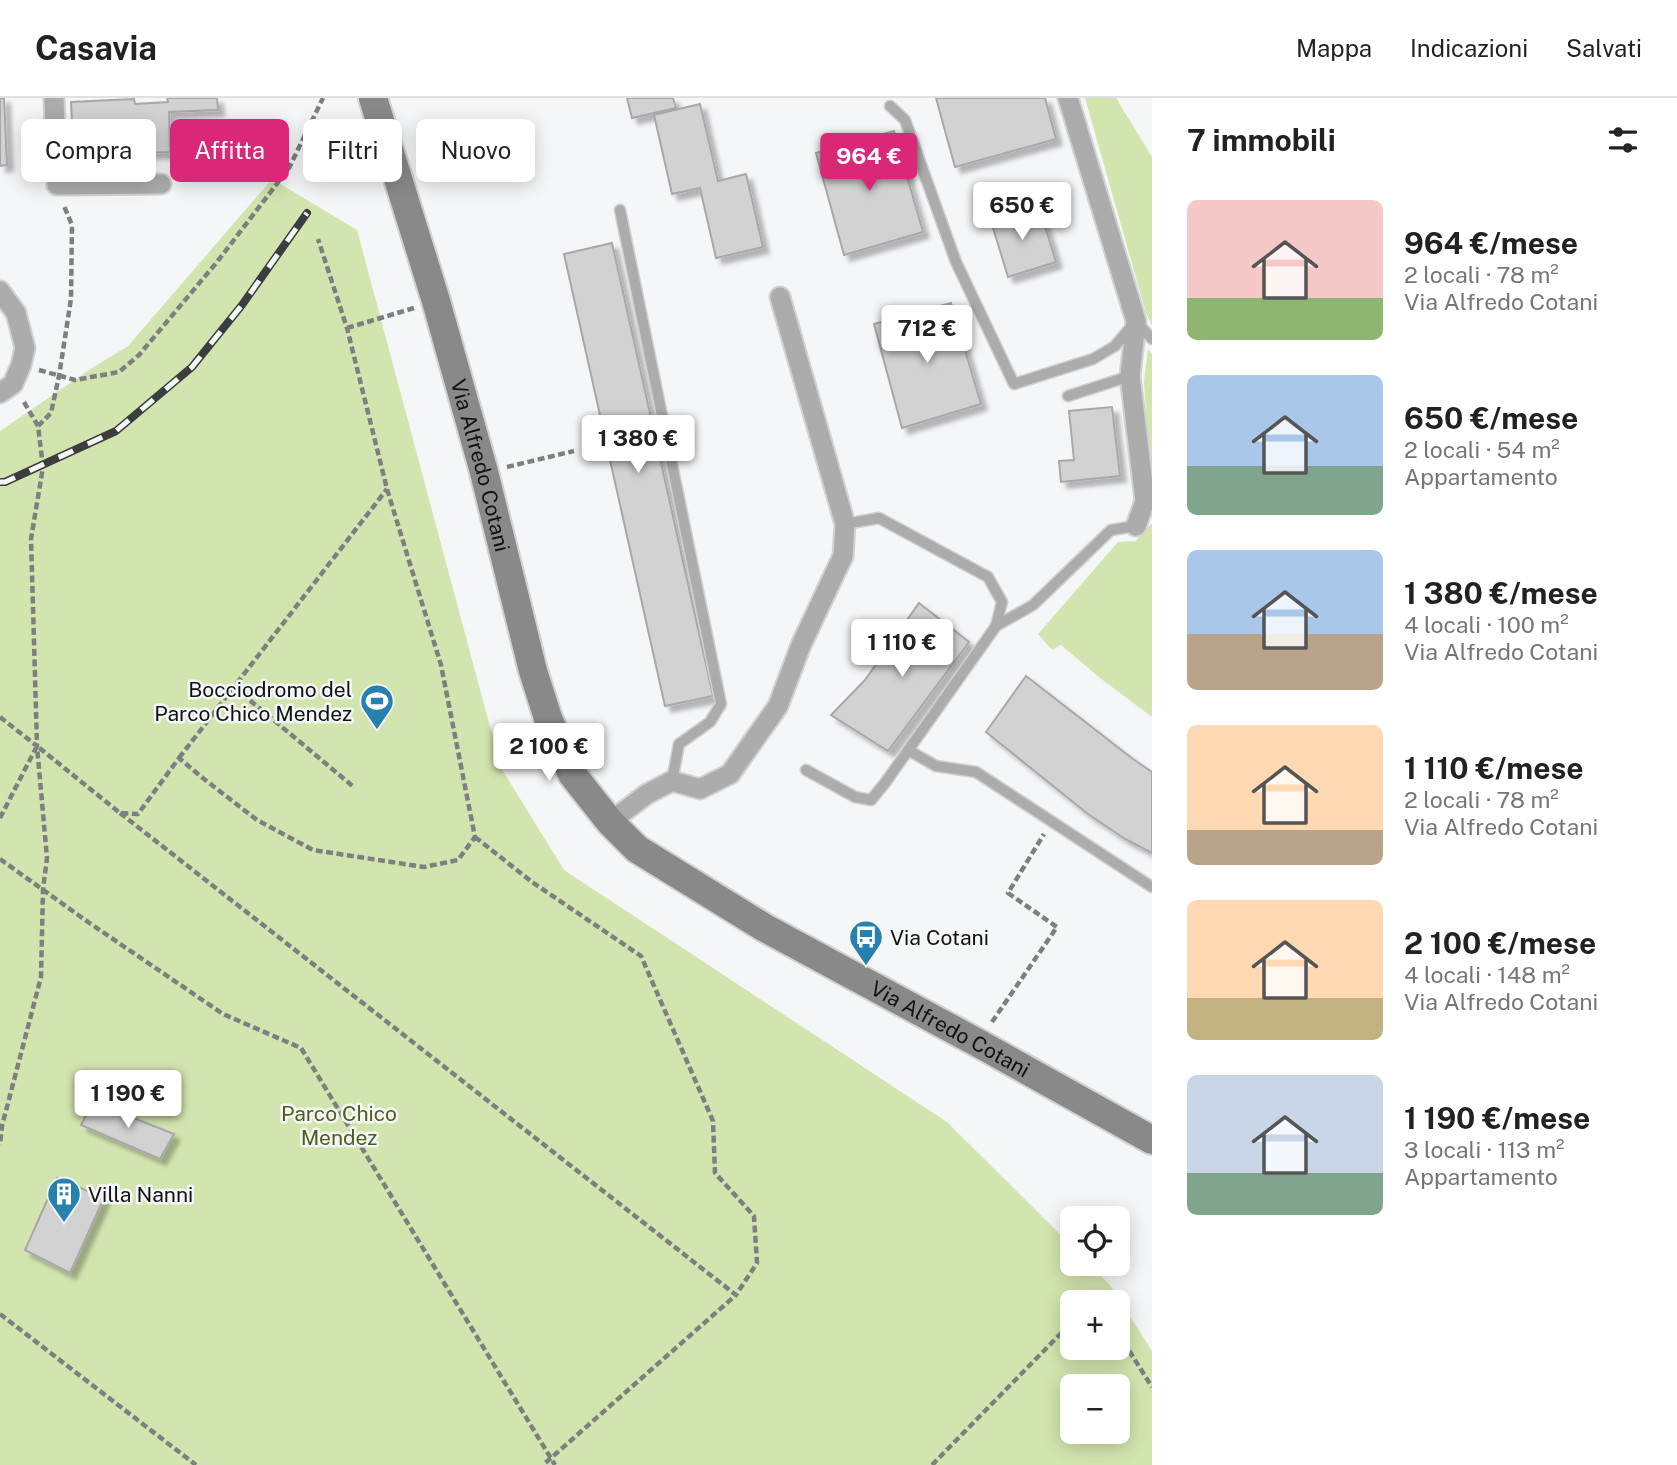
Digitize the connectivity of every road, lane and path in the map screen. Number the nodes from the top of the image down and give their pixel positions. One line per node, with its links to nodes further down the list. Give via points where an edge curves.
1 (54, 98): 7 (street)
2 (323, 98): 17 (path, via 289,168 139,355 119,372 75,380)
3 (373, 98): 12 (street, Via Alfredo Cotani)
4 (1068, 98): 13 (street)
5 (890, 106): 13 (lane, via 905,120 956,261 1014,384 1093,359 1115,346)
6 (161, 184): 7 (street)
7 (57, 185): 17 (path, via 72,225 71,299)
8 (620, 209): 34 (lane, via 721,704 710,723 680,744)
9 (318, 239): 14 (path)
10 (0, 291): 16 (street, via 16,313 25,348)
11 (780, 297): 25 (street)
12 (436, 301): 14 (path); 39 (street, Via Alfredo Cotani, via 548,718 572,774)
13 (1136, 321): 15 (lane); 18 (street)
14 (347, 328): 24 (path)
15 (1152, 339)
16 (21, 365): 17 (path); 19 (street)
17 (59, 376): 21 (path, via 51,413)
18 (1130, 376): 20 (lane); 26 (street, via 1145,501)
19 (6, 388): 21 (path)
20 (1068, 396)
21 (38, 426): 30 (path, via 43,467 31,539)
22 (574, 451): 23 (path)
23 (503, 468)
24 (387, 489): 28 (path); 40 (path, via 441,664)
25 (845, 524): 27 (lane, via 879,518 988,576 1002,602); 34 (street, via 843,556 778,706 730,774 700,789)
26 (1136, 526): 27 (lane, via 1111,530 1032,605)
27 (996, 626): 31 (lane)
28 (234, 687): 32 (path); 35 (path)
29 (0, 717): 30 (path)
30 (37, 746): 36 (path); 37 (path); 43 (path, via 47,858)
31 (908, 750): 33 (lane, via 871,800 855,797); 38 (lane, via 936,766 976,772)
32 (179, 758): 36 (path, via 138,814); 40 (path, via 257,820 313,850 424,867 458,860)
33 (806, 770)
34 (672, 781): 39 (street)
35 (355, 788)
36 (120, 813): 47 (path)
37 (0, 818)
38 (1052, 821): 42 (lane); 44 (path, via 1009,893 1057,928)
39 (610, 822): 45 (street, Via Alfredo Cotani, via 637,849 765,928)
40 (475, 837): 47 (path, via 641,956 713,1121 715,1173 754,1216 757,1264)
41 (0, 859): 43 (path)
42 (1152, 887)
43 (43, 890): 46 (path, via 41,977); 52 (path, via 223,1014 301,1048)
44 (991, 1023)
45 (1152, 1140)
46 (0, 1145)
47 (736, 1295): 52 (path)
48 (0, 1314): 53 (path)
49 (1060, 1334): 56 (path)
50 (1130, 1352): 51 (path)
51 (1152, 1387)
52 (551, 1458): 54 (path); 55 (path)
53 (197, 1465)
54 (543, 1465)
55 (555, 1465)
56 (932, 1465)

